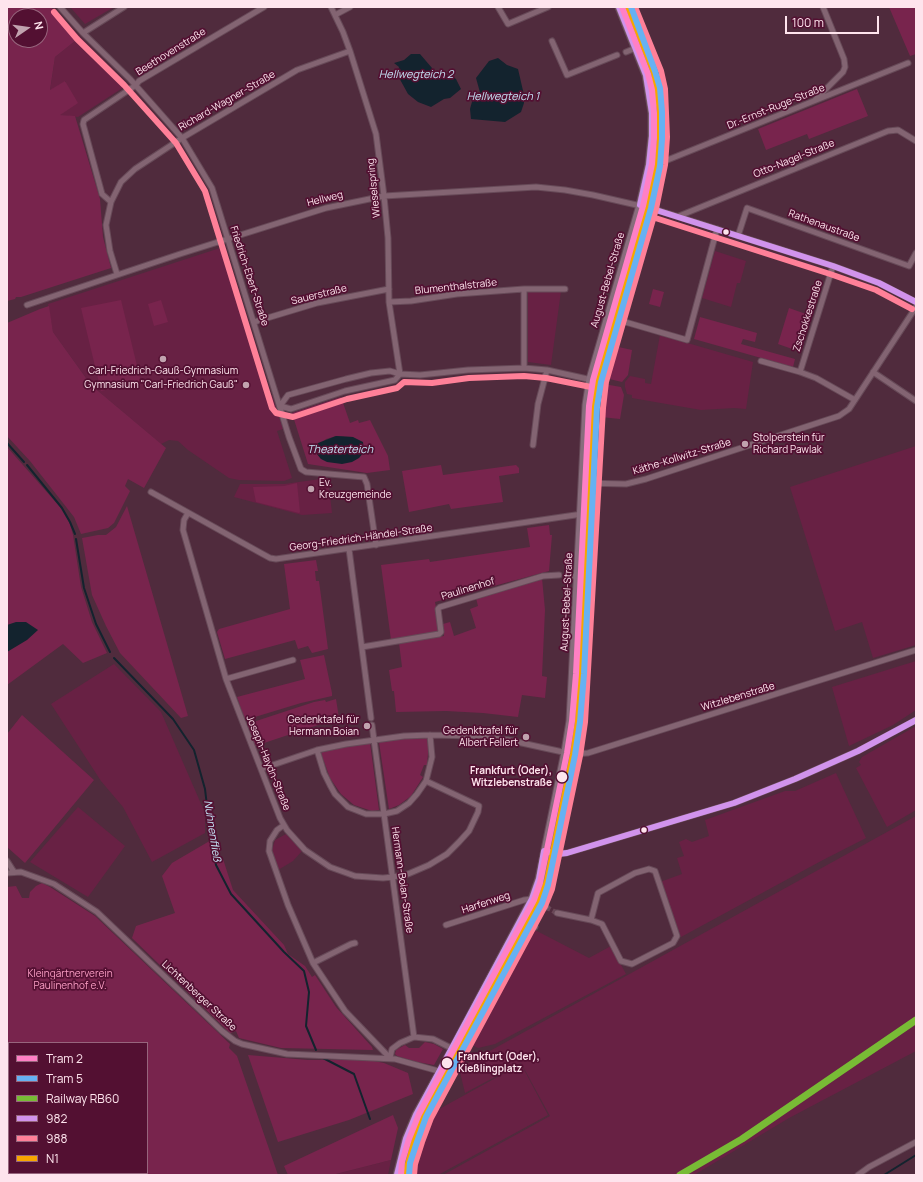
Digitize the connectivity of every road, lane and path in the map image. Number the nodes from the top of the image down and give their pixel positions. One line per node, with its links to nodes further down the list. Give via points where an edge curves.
1 (60, 7): 12 (street, Friedrich-Ebert-Straße)
2 (124, 7): 12 (street)
3 (264, 7): 19 (street, Beethovenstraße)
4 (331, 7): 11 (street, Wieselspring)
5 (350, 7): 11 (street)
6 (498, 7): 7 (street, via 508,24)
7 (548, 7)
8 (619, 7): 14 (street, August-Bebel-Straße)
9 (626, 7): 14 (street, August-Bebel-Straße)
10 (823, 7): 20 (street, via 845,66 843,72)
11 (335, 15): 15 (street, Wieselspring)
12 (83, 33): 19 (street, Friedrich-Ebert-Straße)
13 (552, 41): 17 (street, via 567,75)
14 (639, 46): 16 (street); 23 (street, August-Bebel-Straße, via 653,73 657,90); 24 (street, August-Bebel-Straße, via 652,113)
15 (350, 51): 21 (street, Richard-Wagner-Straße, via 297,70); 25 (street, Wieselspring, via 376,134)
16 (626, 52)
17 (617, 55)
18 (908, 63): 20 (street, Dr.-Ernst-Ruge-Straße)
19 (136, 85): 21 (street, Friedrich-Ebert-Straße); 26 (street, Beethovenstraße, via 84,120 83,124 102,194)
20 (815, 101): 23 (street, Dr.-Ernst-Ruge-Straße)
21 (182, 138): 26 (street, Richard-Wagner-Straße, via 135,168 121,182); 32 (street, Friedrich-Ebert-Straße, via 212,188)
22 (916, 141): 29 (street, Otto-Nagel-Straße, via 898,130 888,131)
23 (657, 163): 24 (street, Dr.-Ernst-Ruge-Straße); 28 (street, August-Bebel-Straße)
24 (649, 165): 27 (street, August-Bebel-Straße)
25 (384, 196): 27 (street, Hellweg, via 536,187 575,191); 32 (street, Hellweg, via 321,209); 36 (street, Wieselspring)
26 (111, 202): 35 (street, Richard-Wagner-Straße, via 106,225)
27 (640, 205): 28 (street); 43 (street, August-Bebel-Straße)
28 (648, 207): 29 (street); 44 (street, August-Bebel-Straße)
29 (679, 216): 30 (street)
30 (717, 229): 31 (street); 44 (street, via 687,340)
31 (738, 236): 33 (street, Rathenaustraße, via 747,208 908,266); 34 (street)
32 (227, 239): 35 (street, Hellweg); 45 (street, Friedrich-Ebert-Straße)
33 (916, 253)
34 (833, 266): 40 (street, via 879,283); 49 (street, Zschokkestraße)
35 (117, 274): 41 (street, Hellweg)
36 (389, 289): 39 (street, Wieselspring); 45 (street, Sauerstraße, via 317,303)
37 (524, 289): 38 (street, Blumenthalstraße); 39 (street, Blumenthalstraße); 47 (street)
38 (565, 289)
39 (389, 302): 51 (street, Wieselspring)
40 (916, 302)
41 (27, 305)
42 (916, 308): 50 (street, Käthe-Kollwitz-Straße)
43 (608, 317): 44 (street); 52 (street, August-Bebel-Straße)
44 (616, 320): 53 (street, August-Bebel-Straße)
45 (254, 322): 56 (street, Friedrich-Ebert-Straße)
46 (761, 361): 49 (street)
47 (524, 368): 48 (street); 51 (street, via 426,375)
48 (547, 370): 52 (street); 57 (street, via 538,404)
49 (800, 372): 54 (street)
50 (873, 372): 54 (street, Käthe-Kollwitz-Straße); 55 (street)
51 (400, 374): 56 (street, via 395,380 291,409); 56 (street, via 390,371 346,379 288,395)
52 (590, 379): 53 (street); 58 (street, August-Bebel-Straße, via 586,405)
53 (598, 380): 59 (street, August-Bebel-Straße)
54 (855, 400): 59 (street, Käthe-Kollwitz-Straße, via 849,409 839,416 646,479 626,484)
55 (916, 401)
56 (280, 406): 63 (street, Friedrich-Ebert-Straße, via 301,469 306,472 364,477)
57 (533, 445)
58 (583, 483): 59 (street, Käthe-Kollwitz-Straße); 62 (street, August-Bebel-Straße)
59 (591, 483): 62 (street, August-Bebel-Straße)
60 (151, 492): 61 (street, Georg-Friedrich-Händel-Straße)
61 (188, 513): 64 (street, Georg-Friedrich-Händel-Straße, via 270,558 282,559); 72 (street, Joseph-Haydn-Straße, via 184,520 184,530)
62 (586, 514): 63 (street, Georg-Friedrich-Händel-Straße); 67 (street, August-Bebel-Straße); 68 (street, August-Bebel-Straße)
63 (376, 545): 64 (street, Georg-Friedrich-Händel-Straße)
64 (349, 549): 69 (street)
65 (559, 575): 69 (street, Paulinenhof, via 543,576 440,606 439,634)
66 (569, 576): 67 (street)
67 (578, 576): 68 (street); 79 (street, August-Bebel-Straße, via 570,721)
68 (586, 577): 80 (street, August-Bebel-Straße, via 578,722)
69 (362, 647): 73 (street)
70 (916, 650): 80 (street, Witzlebenstraße, via 588,753)
71 (293, 660): 72 (street)
72 (226, 679): 81 (street, Joseph-Haydn-Straße)
73 (371, 718)
74 (916, 720): 85 (street, via 858,752 734,802 567,853)
75 (372, 725): 77 (street, Hermann-Boian-Straße)
76 (430, 735): 77 (street, Witzlebenstraße); 79 (street, Witzlebenstraße, via 508,740); 82 (street, via 432,757)
77 (374, 739): 78 (street, Witzlebenstraße); 83 (street, Hermann-Boian-Straße)
78 (316, 750): 81 (street, Witzlebenstraße); 83 (street, via 335,794 348,807 366,814)
79 (565, 752): 80 (street, Witzlebenstraße); 85 (street, August-Bebel-Straße)
80 (572, 754): 85 (street, August-Bebel-Straße)
81 (260, 769): 84 (street, Joseph-Haydn-Straße)
82 (426, 781): 83 (street, via 409,803 397,811); 89 (street, via 479,806 478,812 469,831 447,854 408,874)
83 (384, 814): 89 (street, Hermann-Boian-Straße)
84 (284, 825): 89 (street, via 305,850 330,867 355,876); 96 (street, Joseph-Haydn-Straße, via 270,841 269,850 288,905)
85 (547, 852): 90 (street, August-Bebel-Straße, via 545,886)
86 (7, 861): 87 (street)
87 (14, 872): 88 (street, Lichtenberger Straße); 99 (street, Lichtenberger Straße, via 54,884 97,912 235,1041 287,1054)
88 (7, 873)
89 (393, 877): 97 (street, Hermann-Boian-Straße)
90 (535, 901): 91 (street); 94 (street, Harfenweg, via 519,902); 98 (street, August-Bebel-Straße); 98 (street, August-Bebel-Straße, via 531,925)
91 (546, 907)
92 (557, 912): 93 (street)
93 (590, 920): 93 (street, via 602,924 621,961 632,964 673,943 677,936 654,871 649,869 635,873 598,893)
94 (446, 925)
95 (355, 943): 96 (street)
96 (313, 963): 99 (street, Joseph-Haydn-Straße, via 344,1011)
97 (414, 1037): 98 (street, via 433,1039); 99 (street, via 392,1049)
98 (456, 1050): 100 (street, August-Bebel-Straße)
99 (390, 1058): 100 (street, Lichtenberger Straße)
100 (443, 1073): 102 (street, August-Bebel-Straße, via 416,1115 406,1139); 103 (street, August-Bebel-Straße, via 414,1139)
101 (916, 1142): 104 (street)
102 (397, 1175)
103 (406, 1175)
104 (858, 1175)

